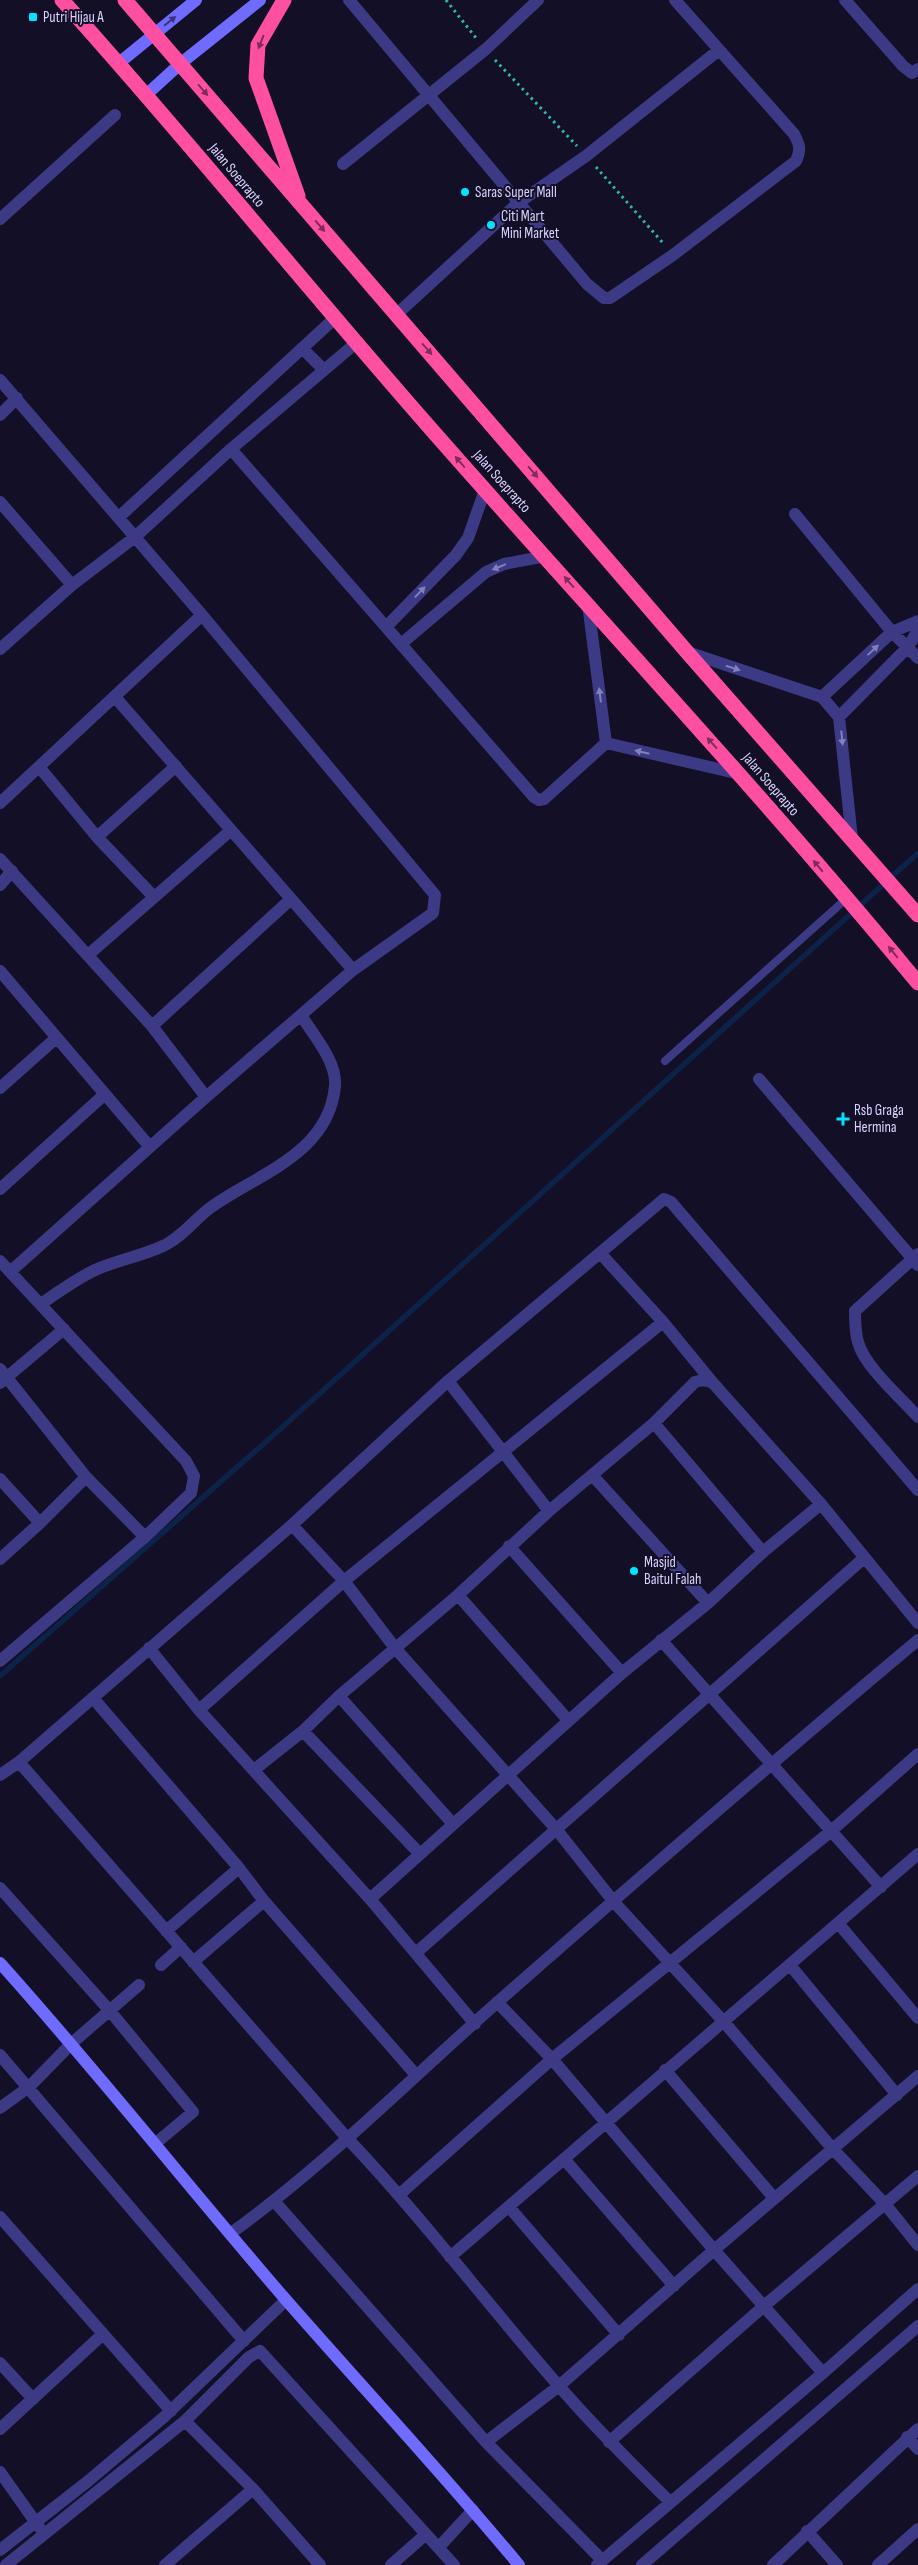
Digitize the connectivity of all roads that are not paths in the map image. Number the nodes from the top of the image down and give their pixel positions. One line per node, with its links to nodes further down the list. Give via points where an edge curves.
1 (62, 0): 12 (highway, Jalan Soeprapto)
2 (125, 0): 10 (highway, Jalan Soeprapto)
3 (196, 0): 10 (street, one-way to 3)
4 (260, 0): 13 (street)
5 (284, 0): 19 (highway, one-way to 19, via 258,45 256,78)
6 (349, 0): 16 (street)
7 (538, 0): 16 (street, via 486,49)
8 (675, 0): 11 (street)
9 (845, 0): 14 (street, via 903,66 912,73)
10 (155, 32): 12 (street); 13 (highway, Jalan Soeprapto)
11 (719, 50): 20 (street, via 586,156); 20 (street, via 794,134 800,153 796,161 673,255 610,298 604,298 587,284)
12 (119, 64): 15 (highway, Jalan Soeprapto)
13 (180, 64): 15 (street); 19 (highway, Jalan Soeprapto, one-way to 19)
14 (918, 68)
15 (146, 95): 23 (highway, Jalan Soeprapto)
16 (428, 96): 18 (street); 20 (street)
17 (115, 115): 21 (street)
18 (343, 164)
19 (300, 203): 22 (highway, Jalan Soeprapto, one-way to 22)
20 (518, 203): 22 (street)
21 (0, 220)
22 (397, 314): 47 (highway, Jalan Soeprapto, one-way to 47)
23 (335, 318): 24 (highway, Jalan Soeprapto); 25 (street)
24 (356, 344): 26 (street); 31 (highway, Jalan Soeprapto, one-way to 24)
25 (302, 348): 26 (street); 34 (street)
26 (324, 370): 30 (street)
27 (0, 380): 28 (street)
28 (17, 398): 29 (street); 34 (street)
29 (0, 415)
30 (231, 449): 35 (street); 41 (street)
31 (485, 490): 36 (highway, Jalan Soeprapto); 41 (street, one-way to 31, via 456,555 468,538)
32 (0, 502): 37 (street)
33 (795, 514): 43 (street)
34 (119, 517): 35 (street)
35 (136, 537): 37 (street); 39 (street)
36 (546, 556): 38 (highway, Jalan Soeprapto, one-way to 36); 44 (street, one-way to 44, via 504,564 486,572)
37 (72, 585): 46 (street)
38 (588, 604): 52 (street, one-way to 38); 55 (highway, Jalan Soeprapto, one-way to 38)
39 (202, 615): 49 (street); 68 (street, via 435,894 433,913)
40 (918, 621): 43 (street)
41 (386, 627): 44 (street)
42 (918, 630): 45 (street)
43 (892, 632): 45 (street); 50 (street, one-way to 43)
44 (401, 644): 52 (street, via 539,800)
45 (908, 647): 48 (street); 51 (street)
46 (0, 649)
47 (687, 652): 50 (street, one-way to 50); 59 (highway, Jalan Soeprapto)
48 (918, 658)
49 (115, 697): 53 (street); 54 (street)
50 (822, 697): 51 (street)
51 (840, 717): 59 (street, one-way to 59)
52 (606, 744): 55 (street, one-way to 52)
53 (176, 766): 57 (street); 58 (street)
54 (40, 768): 56 (street); 58 (street)
55 (740, 774): 65 (highway, Jalan Soeprapto, one-way to 55)
56 (0, 803)
57 (230, 831): 63 (street); 64 (street)
58 (97, 837): 63 (street)
59 (852, 839): 66 (highway, Jalan Soeprapto)
60 (0, 859): 61 (street)
61 (12, 871): 62 (street); 67 (street)
62 (0, 885)
63 (153, 896): 67 (street)
64 (290, 900): 68 (street); 72 (street)
65 (848, 901): 70 (highway, Jalan Soeprapto, one-way to 65); 74 (lane)
66 (918, 915)
67 (88, 955): 72 (street)
68 (353, 970): 71 (street)
69 (1, 975): 73 (street)
70 (918, 983)
71 (301, 1015): 78 (street); 85 (street, via 329,1061 335,1084 330,1109 309,1144 285,1163 210,1208 165,1246 95,1270)
72 (152, 1026): 78 (street)
73 (55, 1038): 76 (street); 77 (street)
74 (665, 1061)
75 (759, 1079): 82 (street)
76 (0, 1088)
77 (104, 1094): 79 (street); 80 (street)
78 (206, 1096): 79 (street)
79 (150, 1147): 84 (street)
80 (0, 1189)
81 (601, 1254): 86 (street); 89 (street); 97 (street, via 660,1201 671,1202)
82 (916, 1259): 91 (street, via 855,1311 855,1324 858,1344 872,1366)
83 (0, 1261): 84 (street)
84 (11, 1272): 85 (street)
85 (41, 1304): 87 (street)
86 (663, 1322): 90 (street); 93 (street)
87 (64, 1329): 88 (street); 102 (street, via 186,1461 194,1476 191,1493)
88 (3, 1376): 95 (street)
89 (448, 1381): 93 (street); 101 (street)
90 (713, 1384): 92 (street, via 707,1380 695,1382); 98 (street)
91 (918, 1417)
92 (654, 1423): 94 (street); 104 (street)
93 (505, 1452): 99 (street); 107 (street)
94 (593, 1476): 99 (street); 109 (street)
95 (86, 1477): 100 (street); 102 (street)
96 (0, 1479): 100 (street)
97 (918, 1490)
98 (821, 1504): 104 (street); 105 (street)
99 (549, 1511): 103 (street)
100 (40, 1523): 106 (street)
101 (292, 1525): 107 (street); 113 (street)
102 (145, 1536): 115 (street)
103 (509, 1546): 108 (street); 116 (street)
104 (763, 1552): 109 (street)
105 (864, 1558): 110 (street); 117 (street)
106 (0, 1559)
107 (344, 1581): 114 (street); 120 (street)
108 (458, 1595): 114 (street); 121 (street)
109 (708, 1603): 111 (street)
110 (918, 1623)
111 (661, 1640): 116 (street); 117 (street)
112 (918, 1640): 125 (street)
113 (149, 1648): 119 (street); 120 (street)
114 (395, 1648): 118 (street); 128 (street)
115 (2, 1657)
116 (622, 1673): 121 (street)
117 (709, 1694): 125 (street); 130 (street)
118 (339, 1696): 122 (street); 129 (street)
119 (93, 1698): 124 (street); 134 (street)
120 (199, 1710): 126 (street)
121 (568, 1720): 128 (street)
122 (303, 1731): 126 (street); 132 (street)
123 (918, 1754): 131 (street)
124 (19, 1762): 127 (street); 141 (street)
125 (772, 1762): 131 (street); 139 (street)
126 (255, 1770): 137 (street)
127 (0, 1775)
128 (507, 1776): 129 (street); 130 (street)
129 (453, 1824): 132 (street)
130 (556, 1829): 139 (street); 143 (street)
131 (830, 1832): 135 (street); 145 (street)
132 (420, 1854): 137 (street)
133 (918, 1854): 135 (street)
134 (239, 1868): 138 (street); 141 (street)
135 (881, 1887): 140 (street)
136 (0, 1888): 151 (street)
137 (370, 1899): 143 (street)
138 (264, 1902): 144 (street); 159 (street)
139 (614, 1902): 145 (street); 150 (street)
140 (838, 1923): 148 (street); 152 (street)
141 (166, 1930): 142 (street)
142 (181, 1947): 144 (street); 147 (street)
143 (417, 1952): 154 (street)
144 (193, 1962): 165 (street)
145 (670, 1962): 153 (street); 157 (street)
146 (0, 1963): 155 (street)
147 (161, 1965)
148 (790, 1965): 153 (street); 162 (street)
149 (140, 1985): 151 (street)
150 (497, 2002): 154 (street); 157 (street)
151 (110, 2011): 155 (street); 166 (street, via 193,2112)
152 (918, 2018)
153 (724, 2022): 158 (street); 167 (street)
154 (475, 2024): 159 (street)
155 (72, 2043): 161 (street); 166 (street)
156 (0, 2055): 161 (street)
157 (552, 2059): 164 (street); 170 (street)
158 (665, 2070): 164 (street); 171 (street)
159 (416, 2075): 165 (street)
160 (918, 2076): 162 (street)
161 (29, 2088): 163 (street); 187 (street)
162 (897, 2094): 167 (street)
163 (0, 2108)
164 (606, 2124): 168 (street); 178 (street)
165 (347, 2138): 170 (street); 172 (street)
166 (156, 2143): 176 (street)
167 (832, 2148): 171 (street); 173 (street)
168 (565, 2160): 174 (street); 180 (street)
169 (918, 2176): 173 (street)
170 (400, 2194): 179 (street)
171 (774, 2198): 178 (street)
172 (275, 2202): 176 (street); 197 (street)
173 (886, 2204): 177 (street); 183 (street)
174 (509, 2207): 179 (street); 186 (street)
175 (0, 2217): 185 (street)
176 (231, 2234): 182 (street)
177 (918, 2245)
178 (714, 2250): 180 (street); 183 (street)
179 (450, 2258): 190 (street)
180 (674, 2286): 186 (street)
181 (918, 2289): 189 (street)
182 (286, 2300): 187 (street); 203 (street)
183 (764, 2306): 189 (street); 198 (street)
184 (918, 2326): 218 (street)
185 (103, 2334): 191 (street); 192 (street)
186 (619, 2335): 190 (street)
187 (244, 2341): 192 (street)
188 (0, 2363): 191 (street)
189 (823, 2373): 202 (street)
190 (559, 2386): 197 (street); 198 (street)
191 (33, 2399): 194 (street)
192 (170, 2411): 204 (street, via 87,2482)
193 (185, 2421): 201 (street); 207 (street); 208 (street, via 249,2357 260,2351)
194 (0, 2429)
195 (918, 2429): 196 (street)
196 (907, 2437): 199 (street); 206 (street)
197 (486, 2442): 211 (street)
198 (610, 2442): 202 (street)
199 (918, 2449)
200 (0, 2472): 204 (street)
201 (253, 2489): 213 (street); 214 (street)
202 (670, 2502): 211 (street)
203 (473, 2510): 209 (street); 217 (street)
204 (35, 2521): 207 (street); 210 (street)
205 (918, 2529): 221 (street)
206 (807, 2531): 219 (street); 220 (street)
207 (45, 2535): 212 (street)
208 (425, 2535): 209 (street); 215 (street)
209 (439, 2547): 216 (street)
210 (0, 2550)
211 (599, 2563)
212 (6, 2565)
213 (165, 2565)
214 (320, 2565)
215 (391, 2565)
216 (454, 2565)
217 (519, 2565)
218 (642, 2565)
219 (773, 2565)
220 (837, 2565)
221 (878, 2565)

